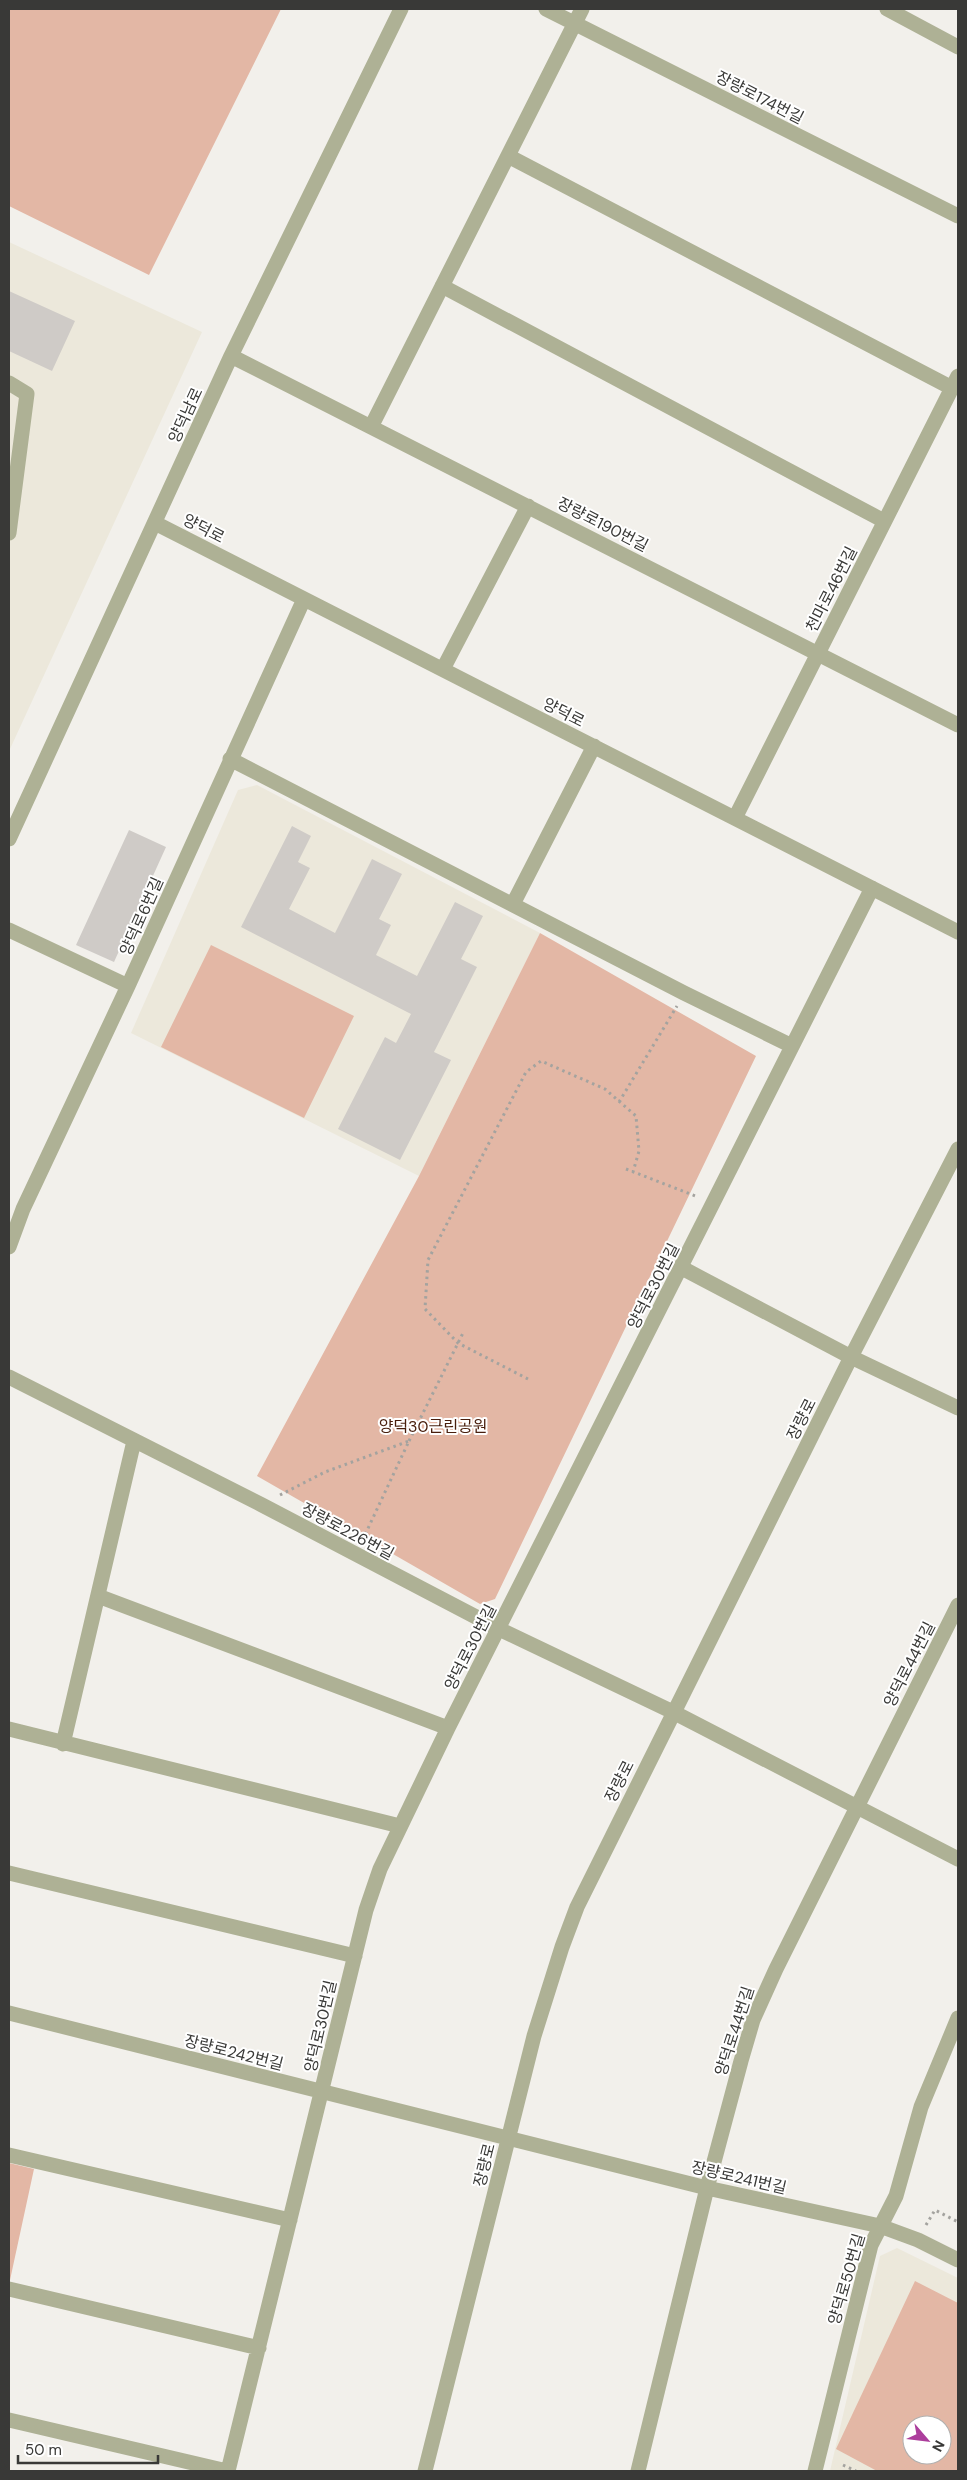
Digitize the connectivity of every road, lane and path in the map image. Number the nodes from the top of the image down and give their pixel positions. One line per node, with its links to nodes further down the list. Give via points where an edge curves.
1 (401, 9): 10 (street, 양덕남로)
2 (546, 9): 5 (street, 장량로174번길)
3 (582, 9): 5 (street)
4 (887, 9): 6 (street)
5 (575, 23): 7 (street); 8 (street, 장량로174번길)
6 (958, 48)
7 (508, 156): 9 (street); 11 (street)
8 (958, 216)
9 (442, 286): 13 (street); 16 (street)
10 (231, 356): 13 (street, 장량로190번길); 17 (street, 양덕남로)
11 (955, 382): 16 (street, 천마로46번길)
12 (9, 383): 14 (street, via 27,394)
13 (372, 427): 15 (street, 장량로190번길)
14 (14, 462): 18 (street)
15 (528, 506): 20 (street, 장량로190번길); 21 (street)
16 (884, 522): 20 (street, 천마로46번길)
17 (155, 523): 19 (street, 양덕로); 26 (street, 양덕남로)
18 (9, 533)
19 (304, 599): 21 (street, 양덕로); 24 (street, 양덕로6번길)
20 (818, 653): 22 (street, 장량로190번길); 25 (street, 천마로46번길)
21 (443, 669): 23 (street, 양덕로)
22 (958, 724)
23 (594, 746): 25 (street, 양덕로); 28 (street)
24 (230, 759): 28 (street); 31 (street, 양덕로6번길)
25 (734, 818): 27 (street, 양덕로)
26 (9, 839)
27 (872, 888): 30 (street, 양덕로); 33 (street, 양덕로30번길)
28 (513, 904): 32 (street)
29 (9, 930): 31 (street)
30 (958, 932)
31 (128, 986): 39 (street, 양덕로6번길, via 23,1210)
32 (684, 993): 33 (street); 34 (path)
33 (792, 1046): 38 (street, 양덕로30번길)
34 (620, 1102): 37 (path, via 636,1116 639,1151); 42 (path, via 605,1089 541,1061 526,1072 428,1260 425,1309)
35 (958, 1149): 43 (street, 장량로)
36 (626, 1169): 37 (path)
37 (633, 1172): 38 (path)
38 (714, 1202): 40 (street, 양덕로30번길)
39 (9, 1247)
40 (682, 1268): 43 (street); 53 (street, 양덕로30번길)
41 (464, 1330): 42 (path)
42 (458, 1343): 45 (path); 48 (path)
43 (851, 1357): 46 (street); 54 (street, 장량로)
44 (9, 1377): 47 (street, 장량로226번길)
45 (528, 1379)
46 (958, 1408)
47 (134, 1441): 49 (street, 장량로226번길); 51 (street)
48 (409, 1441): 49 (path, via 325,1472); 50 (path)
49 (262, 1505): 50 (street, 장량로226번길)
50 (356, 1555): 53 (street, 장량로226번길)
51 (98, 1596): 55 (street); 57 (street)
52 (958, 1605): 58 (street, 양덕로44번길)
53 (499, 1629): 54 (street, 장량로226번길); 55 (street, 양덕로30번길)
54 (673, 1712): 58 (street, 장량로226번길); 66 (street, 장량로, via 596,1864 571,1923 534,2036)
55 (448, 1728): 59 (street, 양덕로30번길)
56 (9, 1729): 57 (street)
57 (63, 1744): 59 (street)
58 (858, 1806): 60 (street, 장량로226번길); 68 (street, 양덕로44번길, via 756,2012)
59 (400, 1826): 62 (street, 양덕로30번길, via 380,1869)
60 (958, 1859)
61 (9, 1873): 62 (street)
62 (355, 1956): 65 (street, 양덕로30번길)
63 (9, 2013): 65 (street, 장량로242번길)
64 (958, 2018): 71 (street, 양덕로50번길, via 921,2108 896,2196)
65 (323, 2093): 66 (street, 장량로242번길); 69 (street, 양덕로30번길)
66 (508, 2139): 68 (street, 장량로241번길); 79 (street, 장량로)
67 (9, 2155): 69 (street)
68 (707, 2188): 71 (street, 장량로241번길); 80 (street, 양덕로44번길)
69 (290, 2220): 75 (street, 양덕로30번길)
70 (958, 2222): 72 (path, via 935,2210)
71 (880, 2226): 72 (street, 장량로241번길); 81 (street, 양덕로50번길, via 871,2245)
72 (918, 2240): 73 (street, 장량로241번길)
73 (958, 2260)
74 (9, 2289): 75 (street)
75 (259, 2348): 78 (street, 양덕로30번길)
76 (9, 2420): 78 (street)
77 (843, 2465): 82 (path)
78 (227, 2471)
79 (425, 2471)
80 (638, 2471)
81 (815, 2471)
82 (856, 2471)

